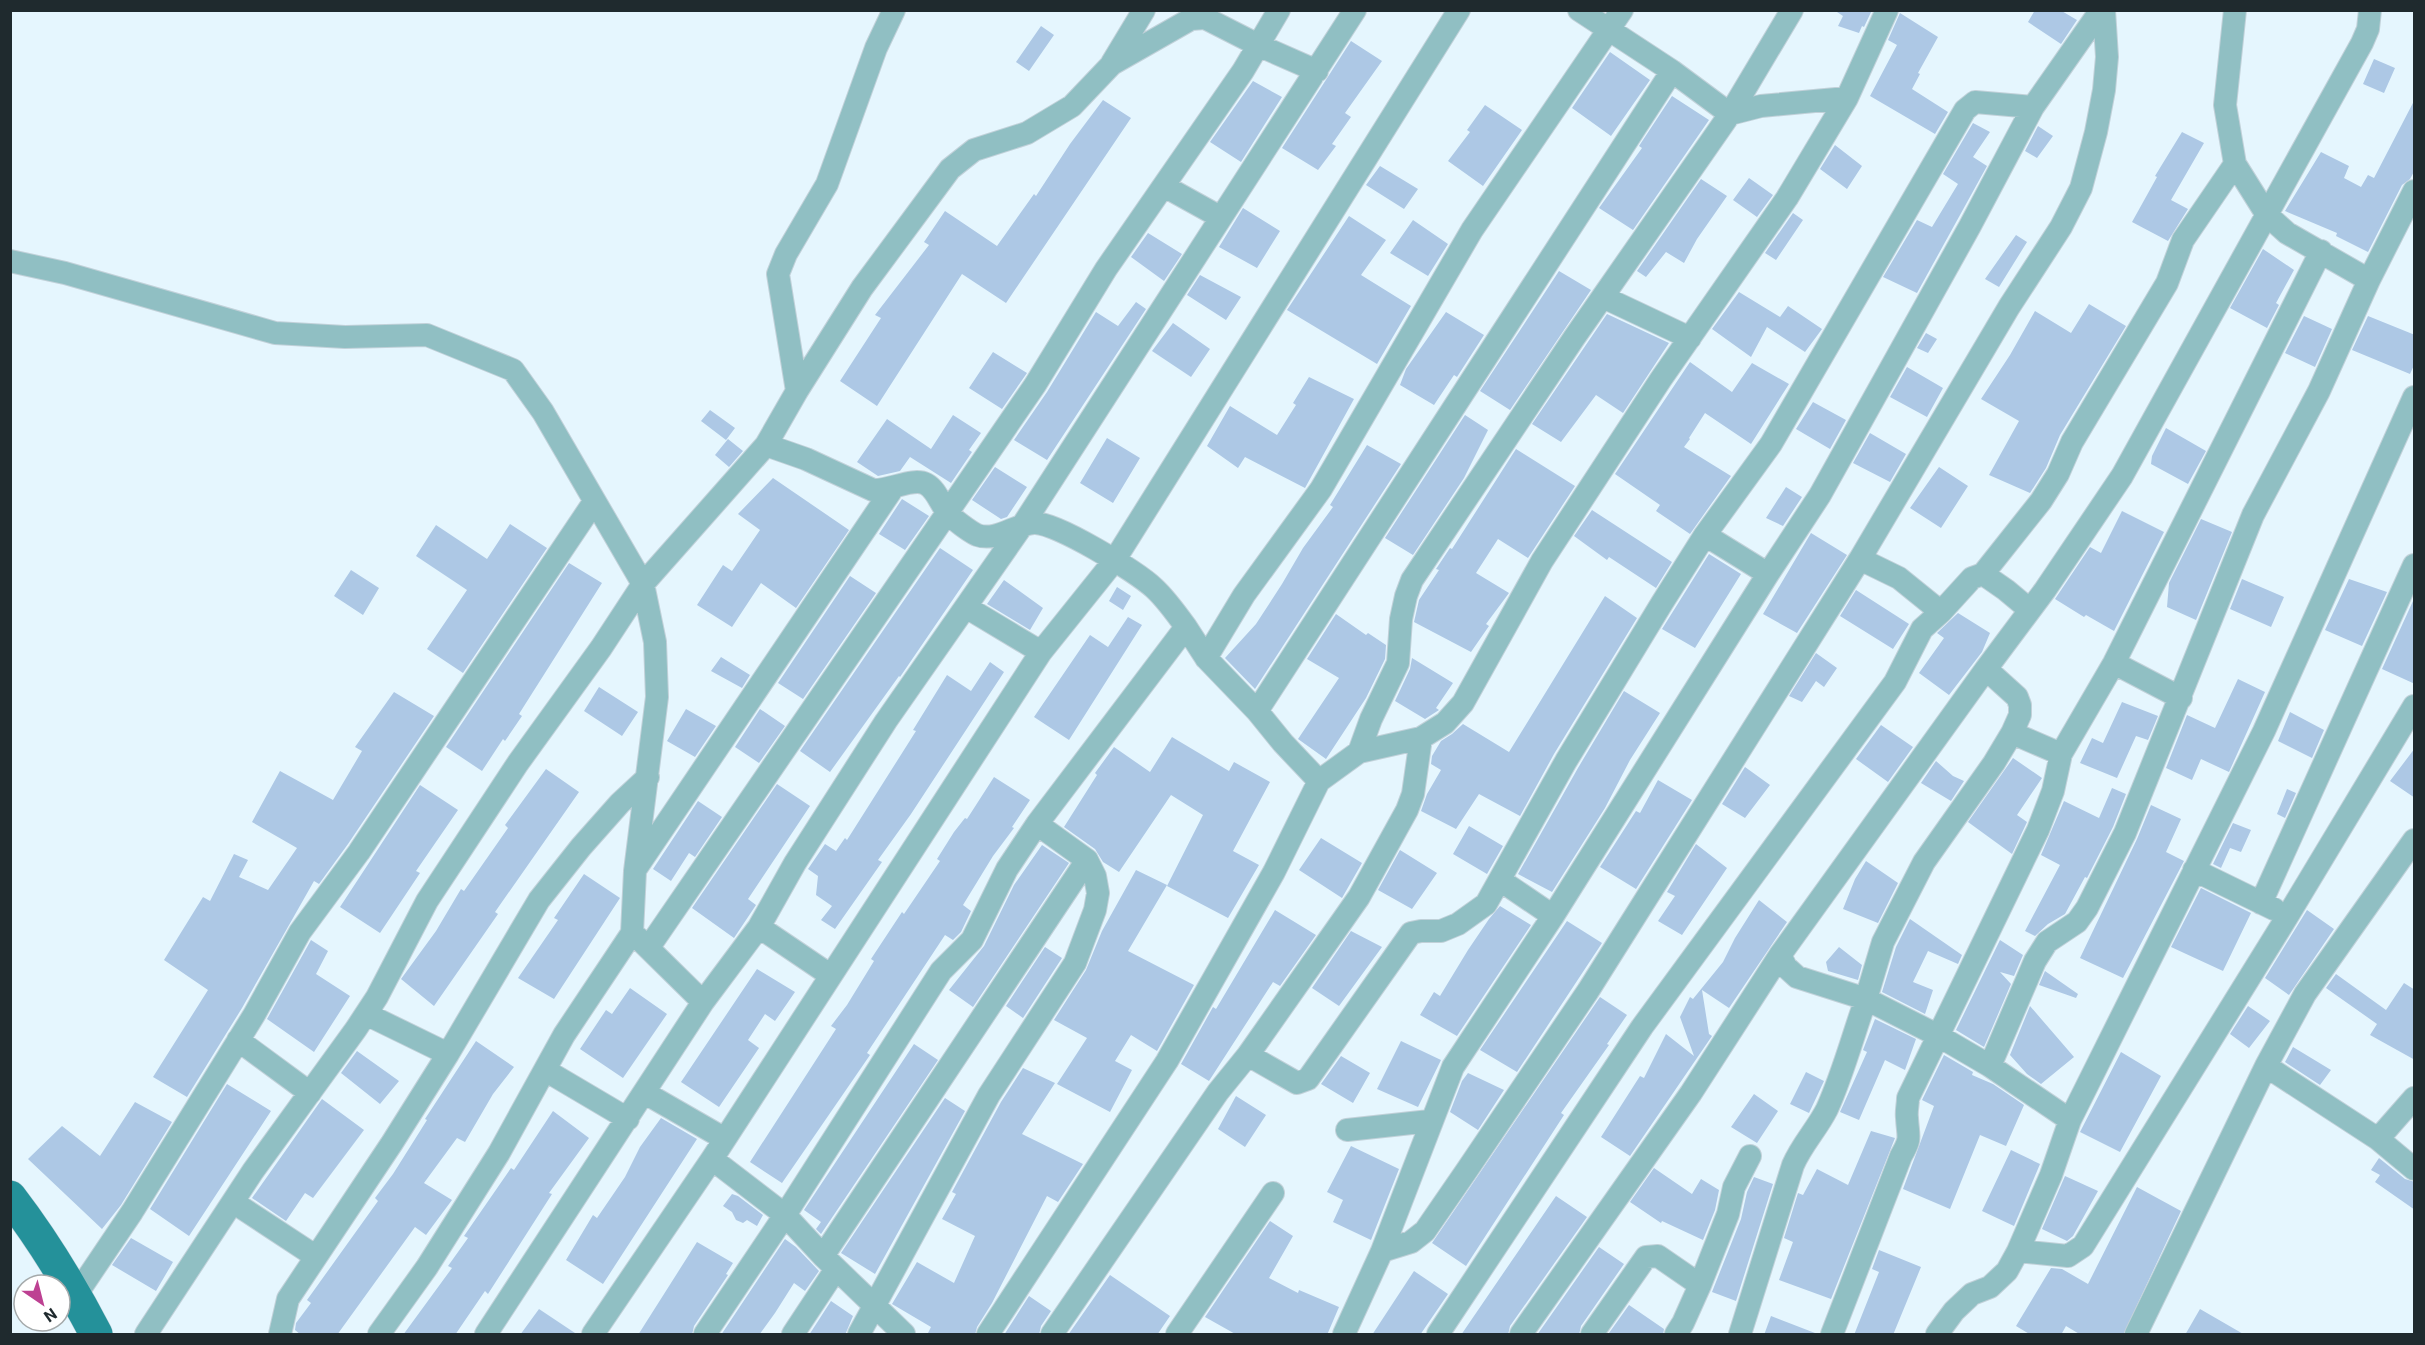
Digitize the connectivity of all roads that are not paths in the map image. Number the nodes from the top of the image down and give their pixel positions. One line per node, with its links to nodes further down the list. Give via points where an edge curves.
1 (894, 10): 31 (street, via 876,48 827,184 778,274)
2 (1144, 10): 15 (street)
3 (1279, 10): 14 (street)
4 (1355, 10): 16 (street)
5 (1459, 10): 40 (street)
6 (1579, 10): 13 (street)
7 (1622, 10): 13 (street)
8 (1792, 10): 20 (street)
9 (1887, 10): 18 (street)
10 (2103, 10): 19 (street); 39 (street, via 2107,57 2104,90 2081,188)
11 (2235, 10): 21 (street, via 2225,105)
12 (2370, 10): 24 (street, via 2362,44)
13 (1609, 30): 17 (street); 50 (street, via 1472,230 1322,489 1244,595)
14 (1260, 46): 15 (street, via 1205,18 1191,19); 16 (street); 22 (street)
15 (1112, 64): 31 (street, via 1072,106 1027,133 974,150 950,169 862,288)
16 (1317, 71): 25 (street)
17 (1672, 71): 20 (street); 55 (street)
18 (1847, 98): 20 (street, via 1761,105); 30 (street, via 1787,198)
19 (2033, 107): 38 (street, via 1975,102 1965,110 1771,444); 42 (street, via 1821,495)
20 (1730, 114): 29 (street)
21 (2235, 164): 24 (street); 43 (street, via 2183,240 2167,283 2072,442 2058,474)
22 (1164, 186): 25 (street); 36 (street)
23 (2415, 191): 28 (street)
24 (2267, 214): 26 (street, via 2287,233); 46 (street, via 2122,476)
25 (1220, 217): 37 (street)
26 (2321, 251): 28 (street); 51 (street)
27 (10, 261): 35 (street, via 274,333 345,337 427,335 513,370 543,412)
28 (2369, 280): 53 (street, via 2319,391 2253,515)
29 (1603, 297): 30 (street); 58 (street, via 1412,580 1401,619 1398,663)
30 (1690, 338): 57 (street, via 1542,561 1463,703 1445,723)
31 (797, 391): 33 (street)
32 (2415, 397): 65 (street, via 2264,731)
33 (766, 445): 34 (street, via 873,490); 44 (street)
34 (893, 489): 36 (street, via 913,482 926,483); 66 (street)
35 (594, 502): 44 (street); 79 (street, via 359,852 300,932)
36 (948, 513): 37 (street, via 977,535 994,536); 72 (street)
37 (1022, 526): 40 (street, via 1036,523 1060,530); 45 (street)
38 (1705, 535): 42 (street); 67 (street, via 1566,761)
39 (1860, 559): 47 (street, via 1899,578); 101 (street, via 1588,992 1461,1179 1425,1231 1411,1242)
40 (1114, 561): 48 (street, via 1153,587); 49 (street)
41 (2415, 565): 68 (street)
42 (1768, 574): 69 (street)
43 (1983, 574): 46 (street); 47 (street, via 1972,578)
44 (643, 585): 60 (street, via 655,642 657,697); 77 (street, via 427,901)
45 (966, 607): 49 (street); 71 (street, via 820,822)
46 (2030, 610): 52 (street)
47 (1941, 612): 122 (street, via 1922,630 1895,682 1642,1027)
48 (1186, 627): 50 (street); 62 (street)
49 (1041, 652): 74 (street)
50 (1206, 658): 55 (street)
51 (2114, 663): 53 (street); 59 (street)
52 (1986, 669): 56 (street, via 2017,697 2020,715); 73 (street)
53 (2181, 698): 82 (street, via 2130,823 2087,908 2077,922 2048,942 2035,961)
54 (2415, 706): 70 (street)
55 (1257, 711): 61 (street)
56 (2012, 733): 59 (street); 75 (street, via 1924,862 1883,942)
57 (1422, 738): 58 (street); 81 (street, via 1413,794 1386,848 1359,897)
58 (1359, 752): 61 (street)
59 (2061, 754): 78 (street, via 2053,791 2038,830)
60 (648, 777): 66 (street); 80 (street, via 581,847 539,900)
61 (1319, 781): 118 (street, via 1274,872 1167,1061)
62 (1037, 824): 64 (street); 100 (street, via 1007,869 972,940 941,971)
63 (2415, 840): 83 (street, via 2305,994)
64 (1087, 860): 104 (street); 107 (street, via 1098,893 1075,963 989,1095)
65 (2194, 870): 68 (street); 89 (street)
66 (635, 871): 72 (street)
67 (1500, 880): 69 (street); 81 (street, via 1486,904 1458,924 1442,931 1411,933 1308,1079 1297,1083)
68 (2261, 903): 70 (street)
69 (1552, 915): 90 (street, via 1453,1067)
70 (2287, 917): 102 (street, via 2083,1246 2068,1256)
71 (759, 927): 74 (street); 76 (street)
72 (640, 940): 76 (street); 84 (street, via 564,1035)
73 (1780, 955): 75 (street, via 1797,977); 123 (street, via 1691,1093)
74 (830, 975): 93 (street)
75 (1866, 999): 78 (street); 126 (street, via 1828,1106 1793,1165)
76 (703, 1002): 86 (street)
77 (366, 1014): 80 (street); 85 (street)
78 (1937, 1035): 82 (street); 127 (street, via 1908,1098 1907,1144)
79 (238, 1040): 85 (street); 106 (street)
80 (448, 1054): 103 (street, via 393,1143)
81 (1248, 1055): 119 (street, via 1218,1092)
82 (1990, 1066): 89 (street)
83 (2266, 1066): 92 (street); 129 (street)
84 (544, 1070): 88 (street); 111 (street, via 499,1154)
85 (310, 1093): 99 (street)
86 (645, 1093): 88 (street); 93 (street)
87 (2415, 1098): 92 (street)
88 (628, 1119): 112 (street)
89 (2070, 1120): 102 (street)
90 (1430, 1121): 91 (street); 101 (street)
91 (1347, 1130)
92 (2378, 1138): 96 (street)
93 (725, 1139): 95 (street)
94 (1750, 1156): 105 (street, via 1734,1187 1728,1214)
95 (712, 1159): 100 (street); 113 (street)
96 (2415, 1169)
97 (1273, 1193): 120 (street)
98 (10, 1197): 106 (main road)
99 (233, 1202): 103 (street); 109 (street)
100 (785, 1215): 104 (street); 114 (street)
101 (1382, 1251): 121 (street)
102 (2018, 1251): 128 (street, via 2007,1271 1990,1287 1972,1294)
103 (315, 1256): 110 (street, via 288,1299)
104 (829, 1262): 107 (street); 115 (street)
105 (1700, 1285): 124 (street, via 1658,1256 1646,1257); 125 (street)
106 (76, 1295): 108 (main road)
107 (875, 1305): 116 (street); 117 (street)
108 (96, 1335)
109 (146, 1335)
110 (280, 1335)
111 (380, 1335)
112 (486, 1335)
113 (593, 1335)
114 (705, 1335)
115 (793, 1335)
116 (859, 1335)
117 (904, 1335)
118 (988, 1335)
119 (1052, 1335)
120 (1178, 1335)
121 (1344, 1335)
122 (1438, 1335)
123 (1521, 1335)
124 (1592, 1335)
125 (1676, 1335)
126 (1740, 1335)
127 (1832, 1335)
128 (1937, 1335)
129 (2136, 1335)

